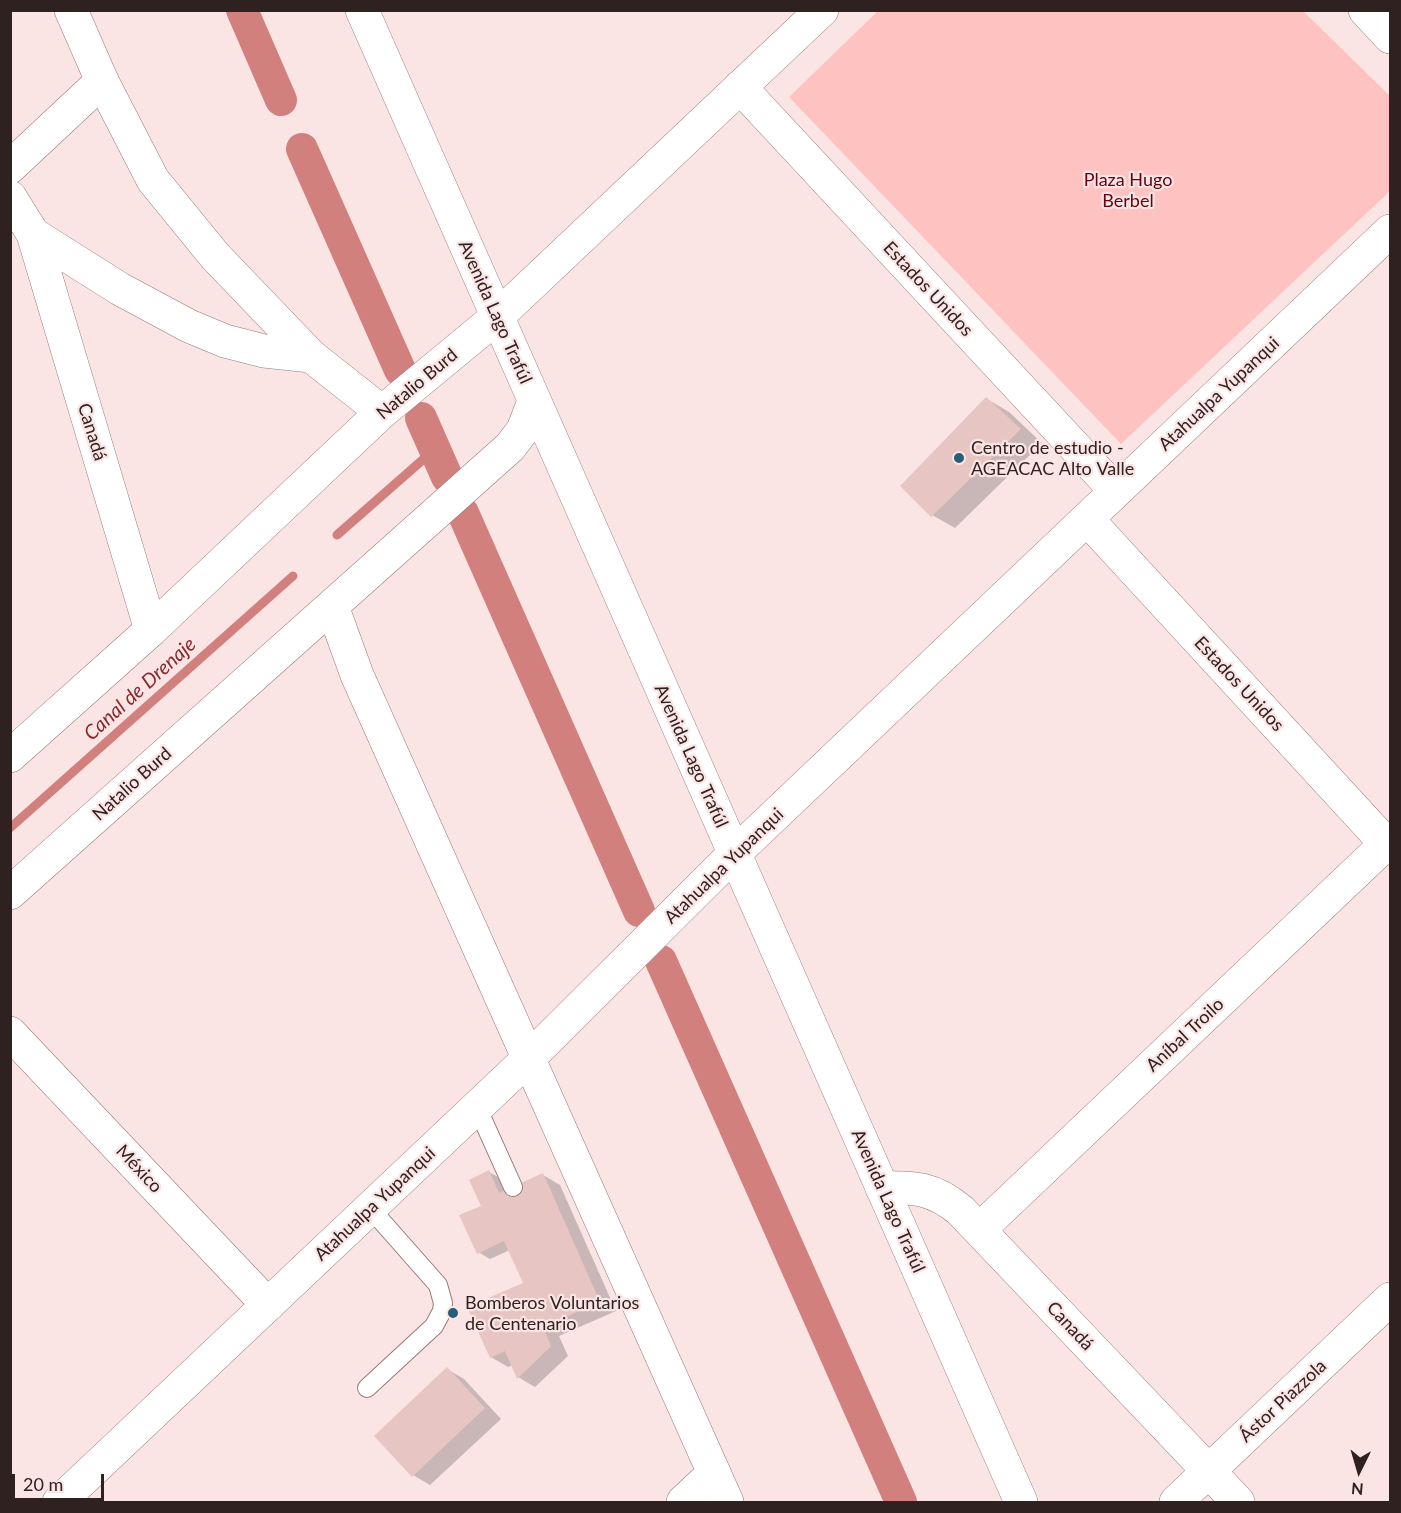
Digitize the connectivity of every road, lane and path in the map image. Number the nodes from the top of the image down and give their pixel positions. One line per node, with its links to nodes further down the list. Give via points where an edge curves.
1 (71, 10): 6 (street)
2 (362, 10): 12 (street, Avenida Lago Trafúl)
3 (822, 10): 7 (street, Natalio Burd)
4 (1365, 11): 5 (street)
5 (1390, 38)
6 (102, 81): 8 (street); 13 (street, via 153,180 215,256)
7 (740, 87): 12 (street, Natalio Burd); 16 (street, Estados Unidos)
8 (10, 167)
9 (10, 197): 11 (street, Canadá)
10 (1390, 231): 16 (street, Atahualpa Yupanqui)
11 (33, 234): 13 (street, Canadá, via 120,289 189,326 264,351); 19 (street, Canadá)
12 (497, 317): 14 (street, Avenida Lago Trafúl); 15 (street, Natalio Burd)
13 (311, 356): 15 (street)
14 (534, 401): 18 (street, Natalio Burd, via 523,430 510,447); 22 (street, Avenida Lago Trafúl)
15 (382, 412): 19 (street, Natalio Burd)
16 (1116, 491): 17 (street, Atahualpa Yupanqui)
17 (1087, 519): 21 (street, Estados Unidos); 22 (street, Atahualpa Yupanqui)
18 (332, 606): 23 (street, Natalio Burd); 25 (street, via 357,675)
19 (151, 630): 20 (street, Natalio Burd)
20 (10, 756)
21 (1389, 844): 30 (street, Aníbal Troilo)
22 (734, 854): 25 (street, Atahualpa Yupanqui); 28 (street, Avenida Lago Trafúl)
23 (10, 893)
24 (10, 1033): 32 (street, México)
25 (529, 1058): 26 (street, Atahualpa Yupanqui); 35 (street)
26 (477, 1107): 27 (lane); 29 (street, Atahualpa Yupanqui)
27 (513, 1187)
28 (882, 1188): 30 (street, Canadá, via 918,1188 935,1193); 39 (street, Avenida Lago Trafúl)
29 (370, 1208): 32 (street, Atahualpa Yupanqui); 33 (lane, via 438,1285 443,1303 434,1326)
30 (979, 1230): 34 (street, Canadá)
31 (1390, 1299): 34 (street, Ástor Piazzola)
32 (268, 1305): 36 (street, Atahualpa Yupanqui)
33 (367, 1388)
34 (1208, 1472): 40 (street, Ástor Piazzola); 41 (street, Canadá)
35 (714, 1473): 37 (street); 38 (street)
36 (59, 1503)
37 (683, 1503)
38 (727, 1503)
39 (1021, 1503)
40 (1176, 1503)
41 (1238, 1503)

